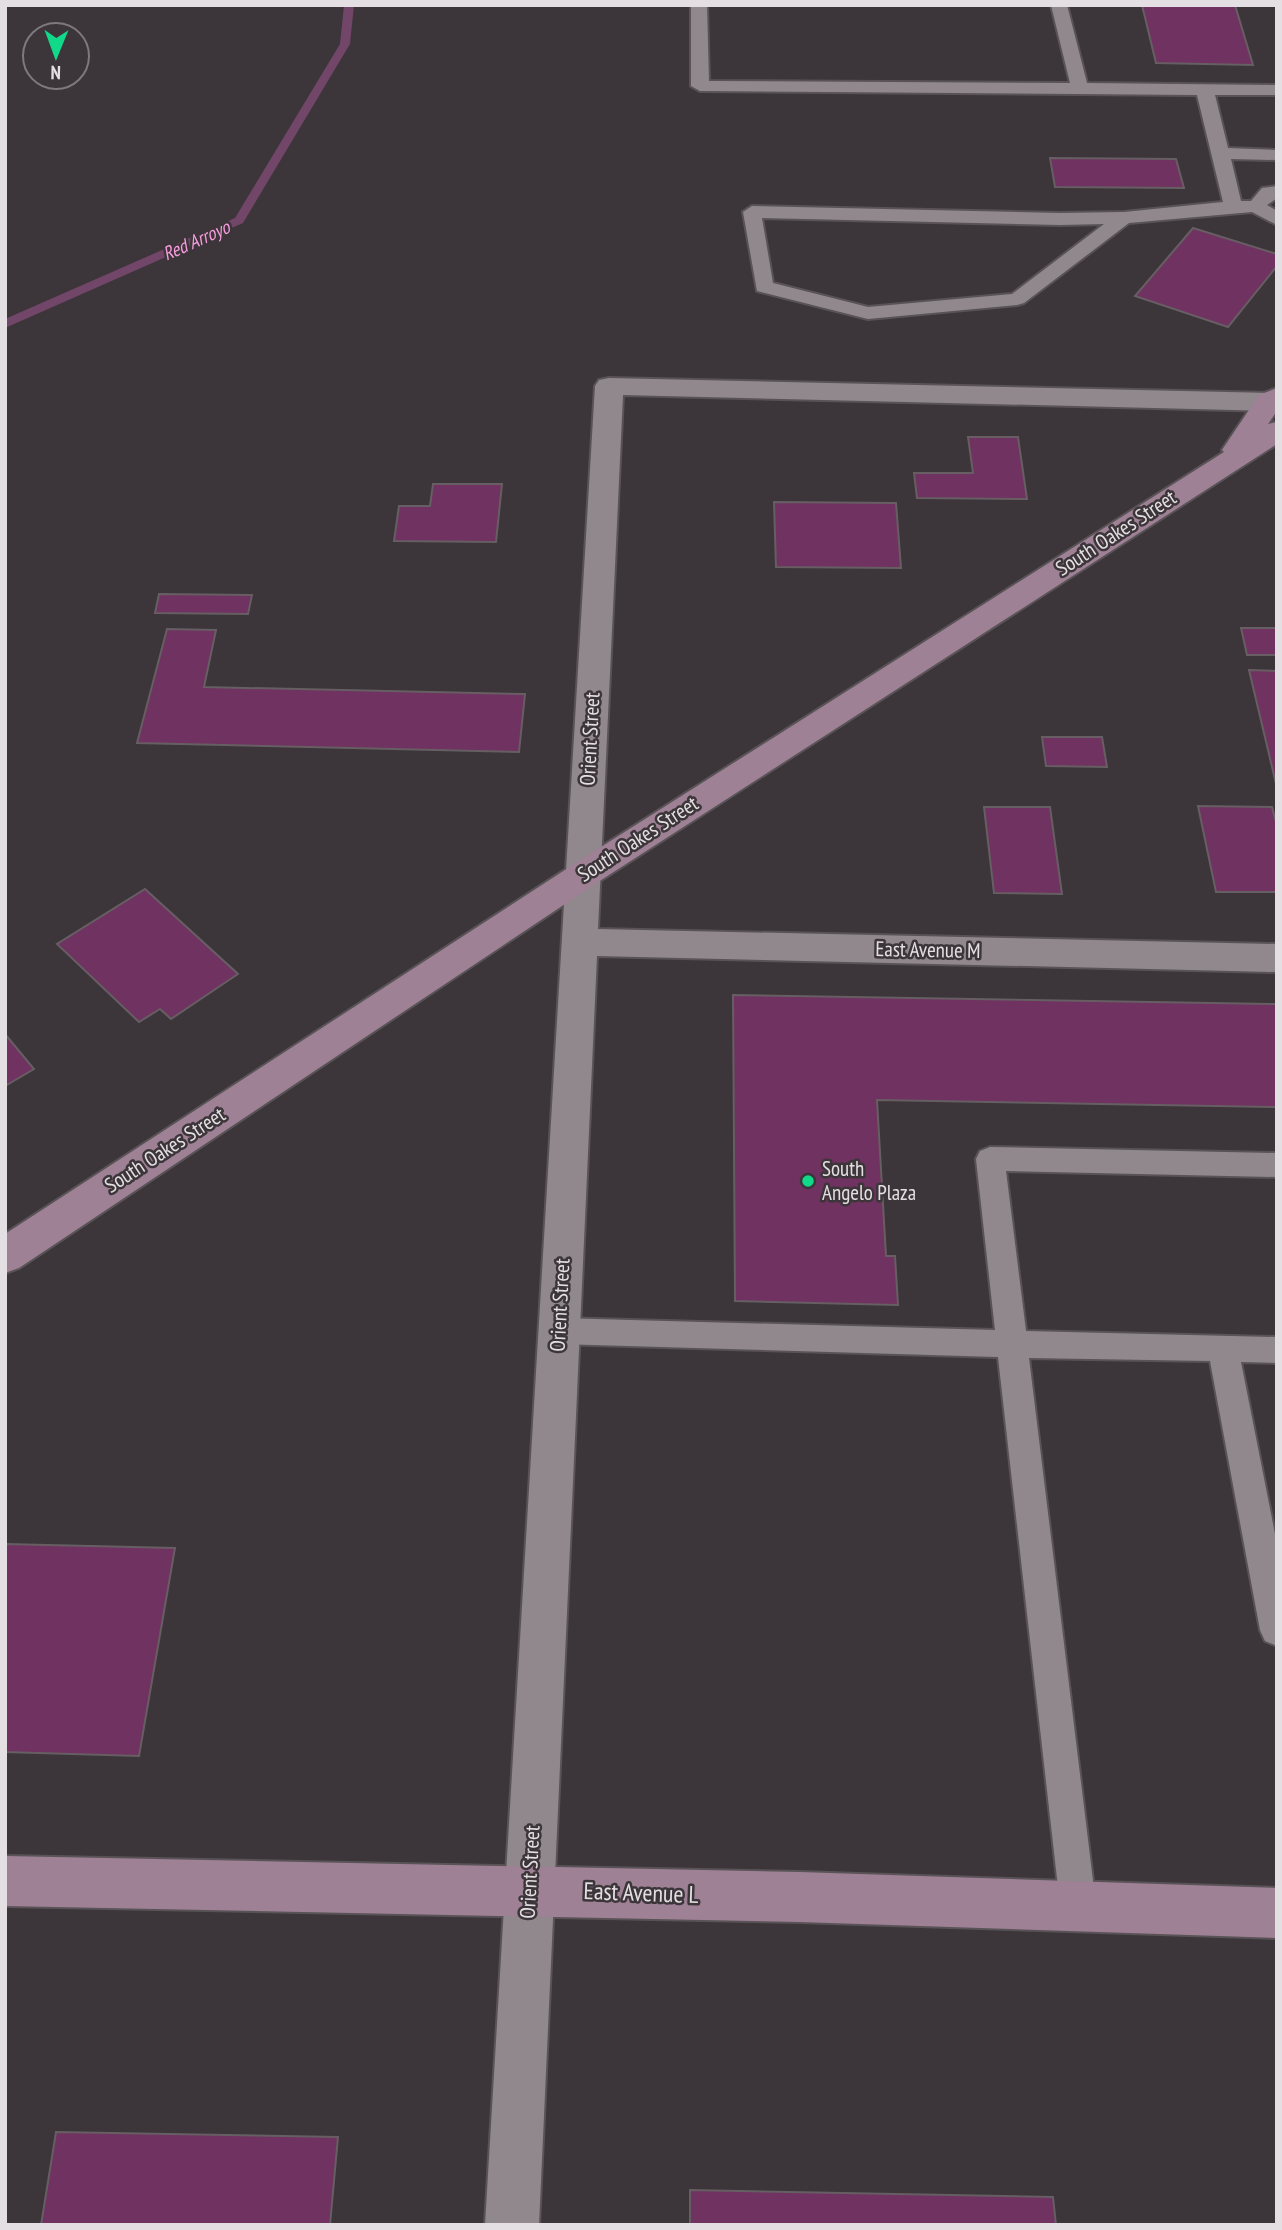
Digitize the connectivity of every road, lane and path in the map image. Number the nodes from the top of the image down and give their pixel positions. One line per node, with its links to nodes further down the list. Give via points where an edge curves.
1 (699, 5): 3 (lane, via 699,86)
2 (1059, 5): 3 (lane)
3 (1080, 89): 4 (lane)
4 (1205, 90): 5 (lane); 6 (lane)
5 (1277, 90)
6 (1221, 153): 7 (lane); 10 (lane)
7 (1277, 155)
8 (1277, 192): 9 (lane, via 1269,192)
9 (1256, 206): 10 (lane); 12 (lane)
10 (1233, 207): 11 (lane)
11 (1125, 218): 11 (lane, via 1047,219 752,212 764,288 867,313 1017,299)
12 (1277, 219)
13 (1275, 407): 14 (main road, South Oakes Street, via 1230,460); 14 (street, Orient Street, via 609,386)
14 (583, 875): 15 (street, Orient Street); 18 (main road, South Oakes Street)
15 (580, 942): 16 (street, East Avenue M); 19 (street, Orient Street)
16 (1277, 958)
17 (1277, 1165): 20 (lane, via 990,1159)
18 (5, 1255)
19 (559, 1331): 20 (lane); 25 (street, Orient Street)
20 (1012, 1344): 21 (lane); 26 (lane)
21 (1223, 1348): 22 (lane); 23 (lane)
22 (1277, 1350)
23 (1277, 1630)
24 (5, 1881): 25 (main road, East Avenue L)
25 (529, 1890): 26 (main road, East Avenue L); 28 (street, Orient Street)
26 (1078, 1905): 27 (main road, East Avenue L)
27 (1277, 1913)
28 (512, 2225)

